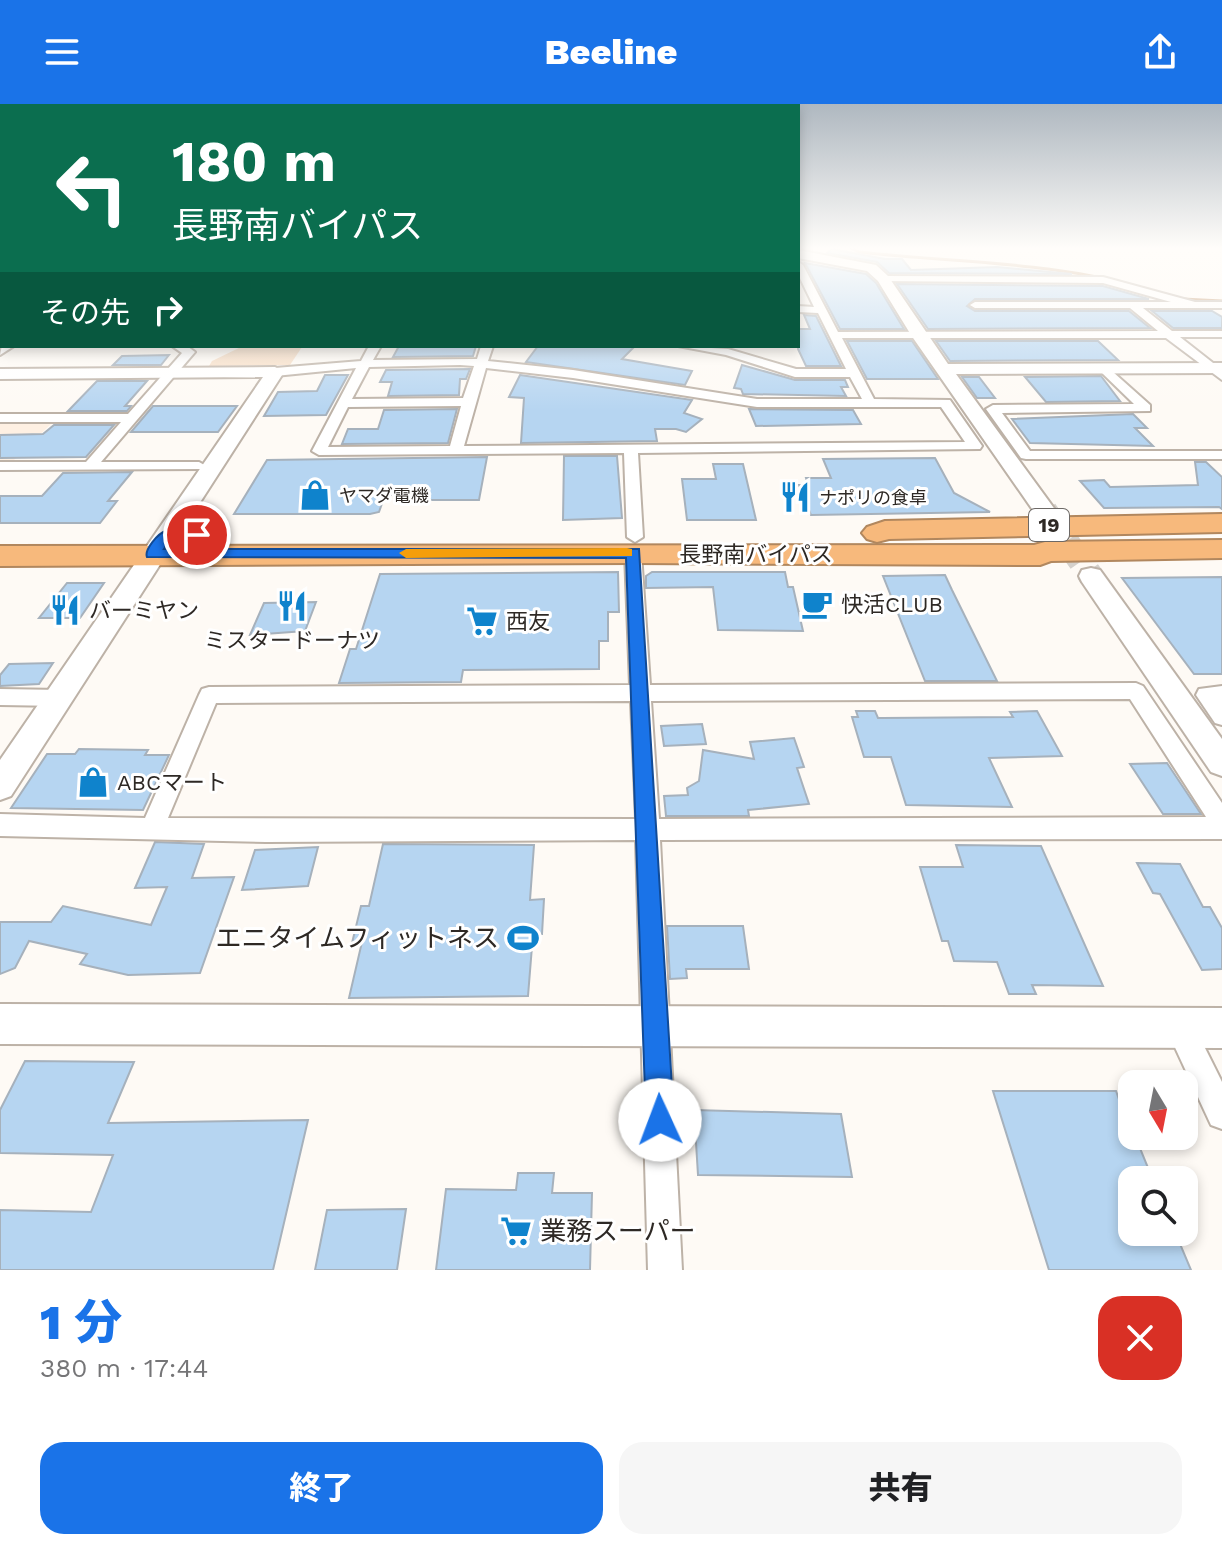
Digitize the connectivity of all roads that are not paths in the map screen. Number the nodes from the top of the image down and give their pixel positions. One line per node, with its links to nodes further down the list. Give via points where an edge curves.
1 (817, 301): 10 (street)
2 (897, 301): 15 (street)
3 (972, 301): 7 (street)
4 (1182, 301): 6 (street)
5 (1131, 304): 6 (street); 7 (street); 17 (street)
6 (1191, 304): 8 (street)
7 (975, 305): 11 (street)
8 (1222, 305)
9 (800, 309): 10 (street)
10 (822, 310): 14 (street)
11 (984, 315)
12 (994, 325): 16 (street)
13 (1222, 334): 17 (street)
14 (834, 335): 15 (street); 31 (street)
15 (919, 335): 16 (street); 27 (street)
16 (1003, 335): 17 (street)
17 (1170, 335): 28 (street)
18 (182, 348): 30 (street, via 189,352)
19 (374, 348): 24 (street)
20 (487, 348): 25 (street)
21 (699, 348): 23 (street)
22 (754, 348): 23 (street)
23 (758, 362): 31 (street, via 795,373)
24 (365, 364): 25 (street); 29 (street); 34 (street)
25 (483, 364): 33 (street); 35 (street, via 757,403)
26 (1104, 368): 27 (street); 28 (street); 40 (street, via 1145,408 993,409 1026,455)
27 (944, 369): 44 (street)
28 (1218, 371)
29 (275, 372): 30 (street); 49 (street)
30 (172, 373): 32 (street); 37 (street)
31 (854, 373): 35 (street)
32 (0, 374)
33 (468, 402): 34 (street); 39 (street)
34 (343, 403): 39 (street, via 319,451)
35 (870, 403): 38 (street, via 945,403 975,446)
36 (0, 418): 37 (street)
37 (131, 418): 42 (street)
38 (631, 450): 39 (street); 50 (street)
39 (456, 451)
40 (1222, 455)
41 (0, 466): 42 (street)
42 (90, 466): 43 (street)
43 (199, 466)
44 (1045, 511)
45 (1222, 523): 47 (highway, 19)
46 (1222, 532): 47 (highway, 長野南バイパス / 19)
47 (877, 533): 50 (highway, 長野南バイパス / 19)
48 (0, 536): 49 (highway, 長野南バイパス / 19)
49 (159, 545): 50 (highway, 長野南バイパス / 19); 53 (highway, 長野南バイパス / 19); 58 (street)
50 (634, 545): 52 (highway, 長野南バイパス / 19); 59 (street)
51 (1222, 549): 52 (highway, 長野南バイパス / 19)
52 (1040, 555): 54 (highway, 19)
53 (0, 556)
54 (1222, 561)
55 (1091, 576): 62 (street)
56 (1222, 694): 61 (street, via 1206,695)
57 (0, 697): 58 (street)
58 (61, 698): 63 (street)
59 (642, 700): 60 (street); 65 (street, via 1136,691); 66 (street, via 209,695); 67 (street)
60 (312, 708)
61 (1222, 717)
62 (1222, 763)
63 (0, 786)
64 (0, 825): 66 (street)
65 (1222, 825): 67 (street)
66 (152, 828): 67 (street)
67 (648, 830): 69 (street)
68 (0, 1024): 69 (street)
69 (656, 1025): 70 (street); 73 (street)
70 (1180, 1028): 71 (street); 72 (street)
71 (1222, 1028)
72 (1222, 1114)
73 (665, 1270)

